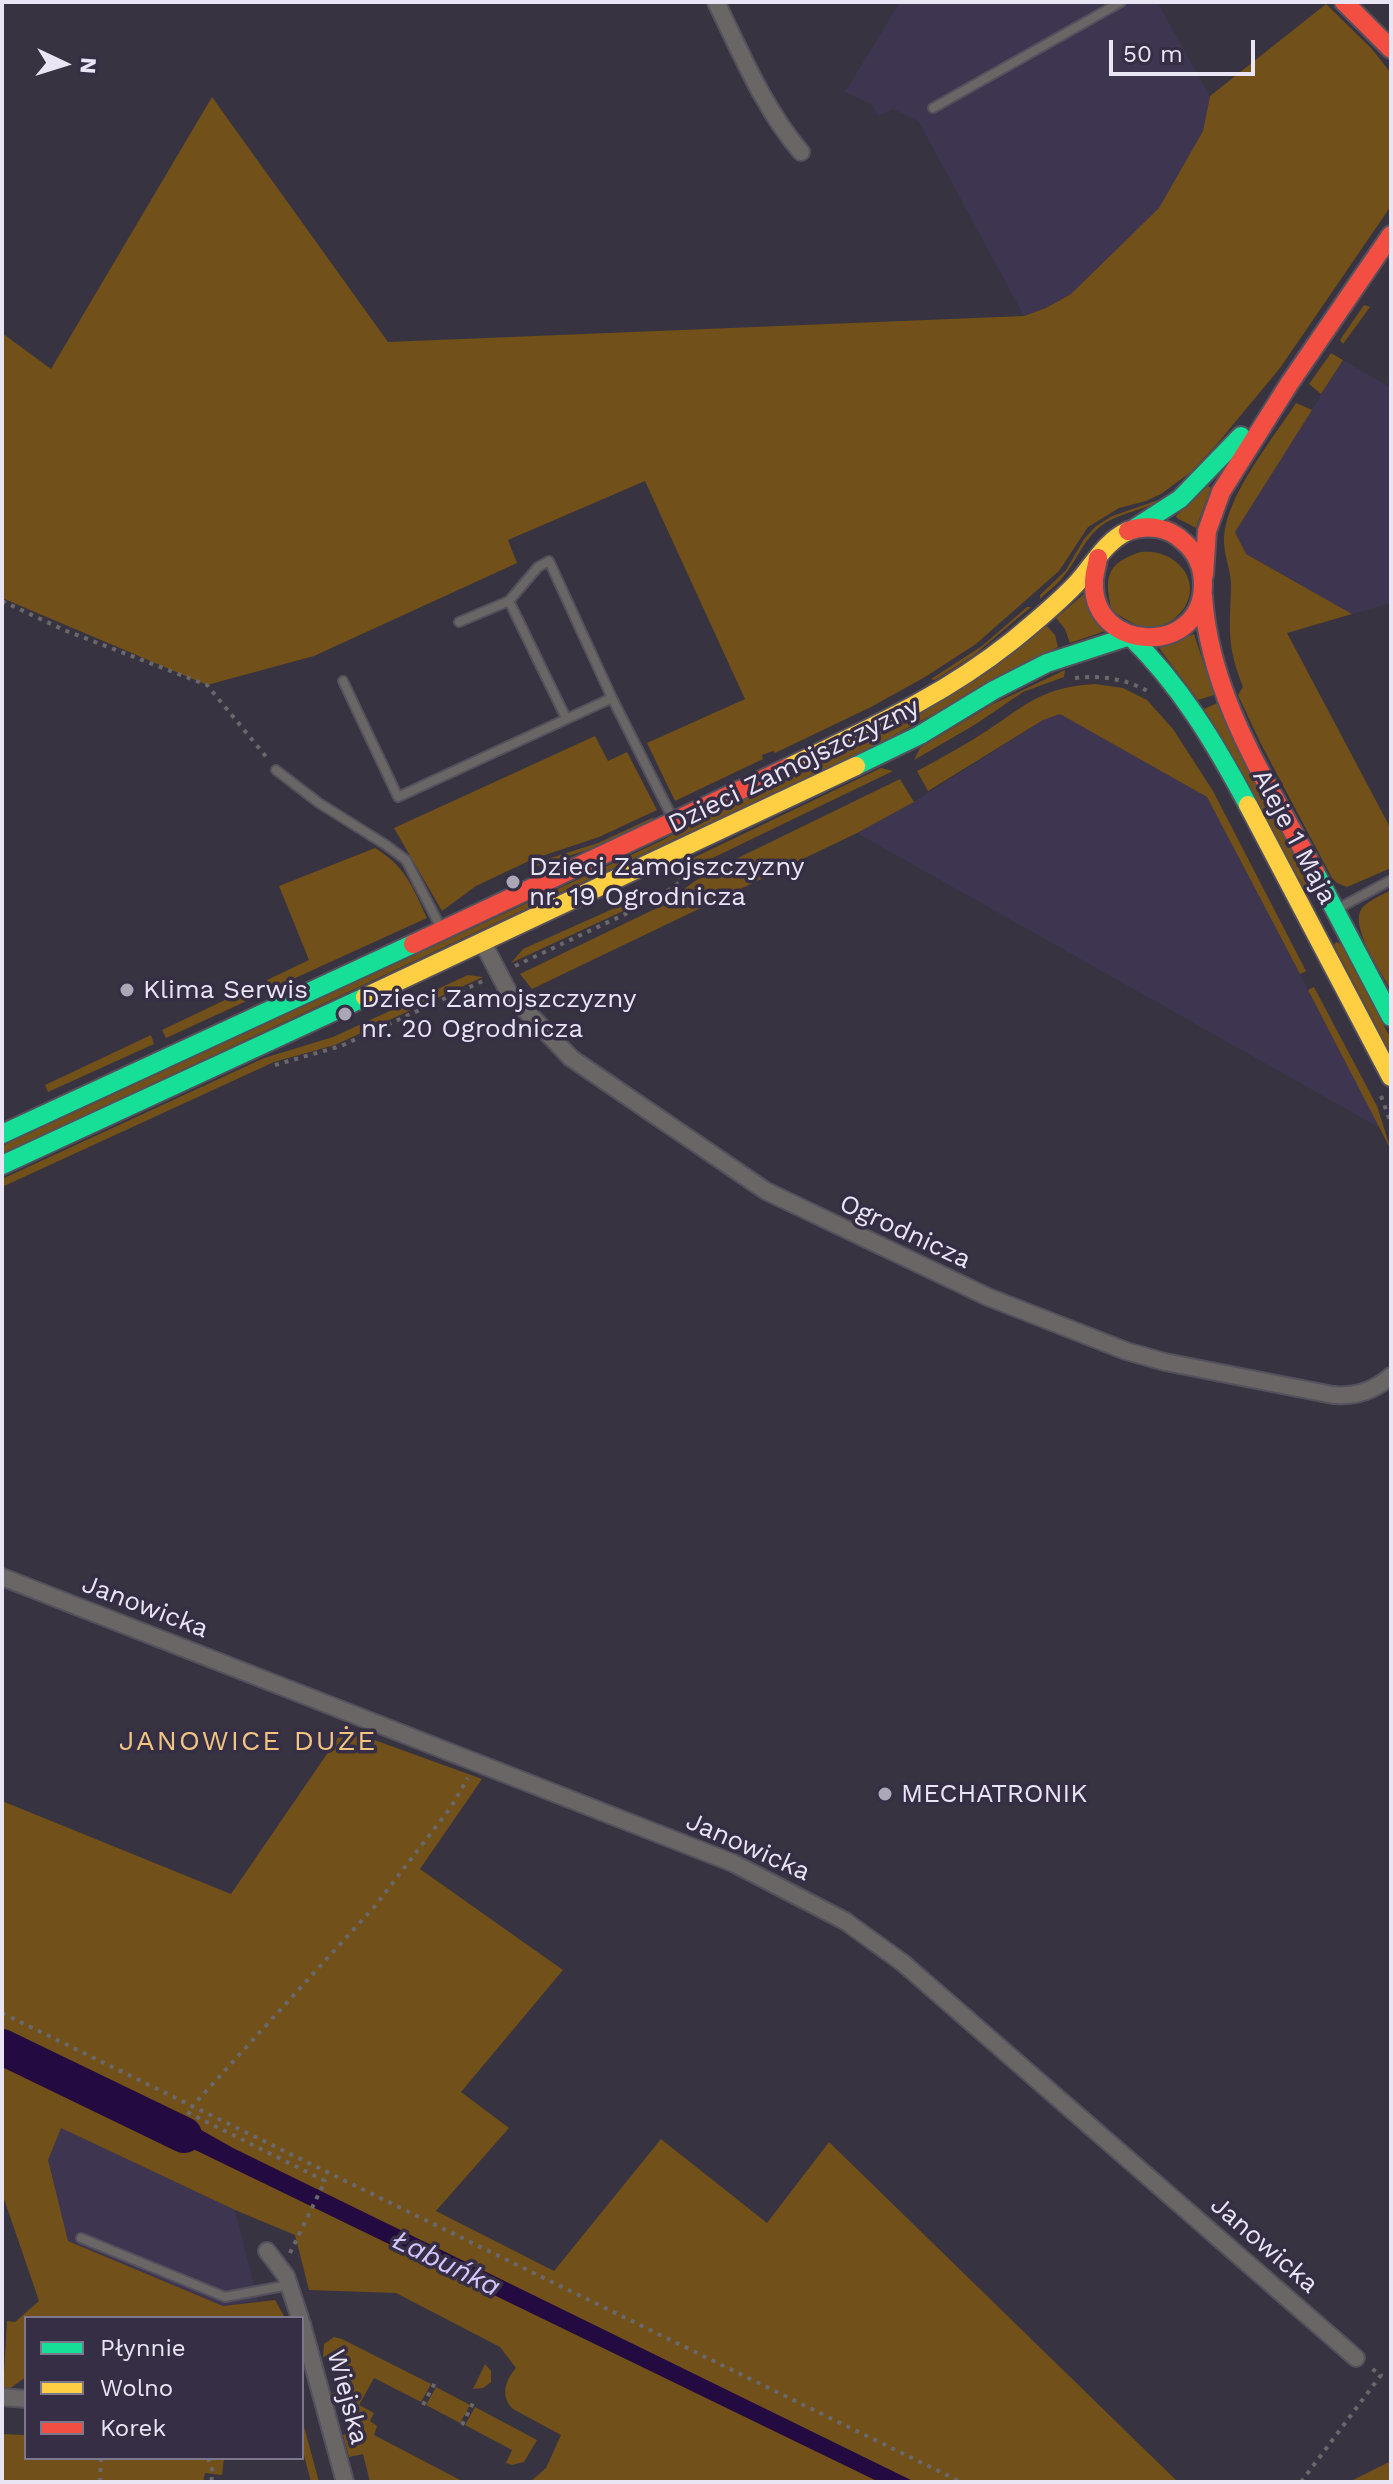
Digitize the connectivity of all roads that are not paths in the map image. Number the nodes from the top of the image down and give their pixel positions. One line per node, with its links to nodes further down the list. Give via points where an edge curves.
1 (716, 2): 6 (street, via 785,134)
2 (1121, 2): 5 (lane)
3 (1344, 2): 4 (main road)
4 (1389, 47)
5 (933, 108)
6 (801, 152)
7 (1391, 235): 8 (main road)
8 (1289, 384): 9 (main road, via 1203,480 1172,508); 11 (main road, Aleje 1 Maja, via 1217,501 1207,531)
9 (1135, 528): 10 (main road, via 1113,539); 11 (main road, via 1158,527 1180,536 1196,553)
10 (1098, 558): 14 (main road, via 1092,584 1099,610); 19 (main road, Dzieci Zamojszczyzny, via 1044,613 955,682)
11 (1204, 584): 14 (main road, via 1197,611 1180,629 1157,638); 21 (main road, Aleje 1 Maja, via 1208,642 1231,708)
12 (509, 601): 13 (lane); 16 (lane, via 549,561); 17 (lane)
13 (459, 622)
14 (1130, 636): 22 (main road, Aleje 1 Maja, via 1185,694); 24 (main road, Dzieci Zamojszczyzny, via 1047,663 894,748)
15 (343, 681): 17 (lane, via 398,797)
16 (612, 698): 17 (lane); 19 (lane)
17 (566, 718)
18 (276, 770): 23 (lane, via 406,860)
19 (675, 823): 23 (main road, Dzieci Zamojszczyzny)
20 (1391, 880): 21 (lane)
21 (1335, 910): 22 (lane); 25 (main road, Aleje 1 Maja)
22 (1310, 922): 26 (main road, Aleje 1 Maja)
23 (442, 930): 27 (main road, Dzieci Zamojszczyzny)
24 (483, 943): 28 (main road, Dzieci Zamojszczyzny); 29 (street, Ogrodnicza, via 517,1002 571,1058 748,1181 811,1214 988,1297 1126,1351 1347,1396 1375,1388)
25 (1391, 1017)
26 (1391, 1077)
27 (2, 1134)
28 (2, 1165)
29 (1391, 1376)
30 (2, 1577): 36 (street, Janowicka, via 733,1863 861,1930)
31 (81, 2238): 33 (lane, via 225,2297)
32 (267, 2251): 33 (street)
33 (290, 2285): 34 (street)
34 (299, 2316)
35 (304, 2331): 39 (street, Wiejska)
36 (1356, 2358)
37 (2, 2397): 38 (street)
38 (24, 2399)
39 (345, 2482)

